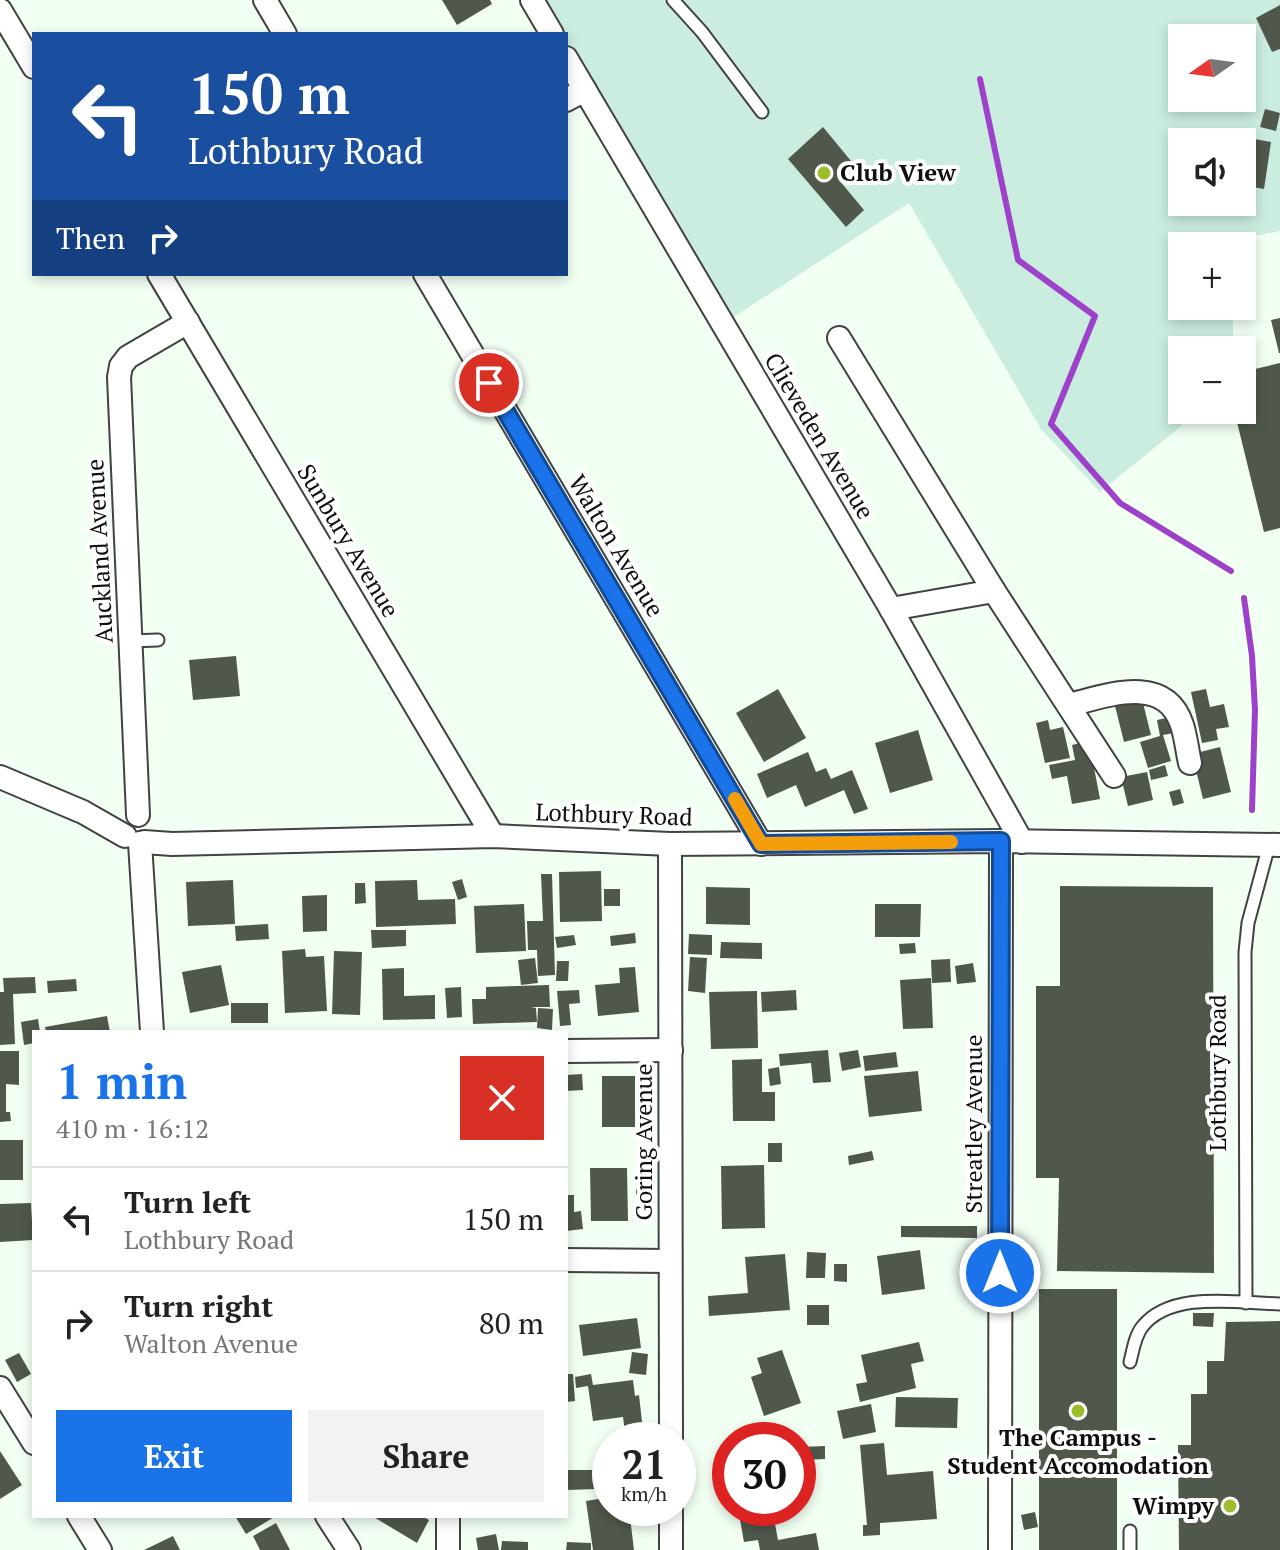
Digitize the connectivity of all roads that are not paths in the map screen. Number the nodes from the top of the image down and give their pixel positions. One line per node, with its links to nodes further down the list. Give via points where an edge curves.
1 (265, 0): 5 (street)
2 (532, 0): 6 (street)
3 (673, 0): 10 (lane)
4 (0, 10): 7 (street)
5 (284, 32)
6 (551, 32)
7 (32, 64)
8 (568, 66): 9 (street, Clieveden Avenue)
9 (575, 95): 16 (street, Clieveden Avenue)
10 (762, 112)
11 (160, 276): 13 (street, Sunbury Avenue)
12 (426, 276): 27 (street, Walton Avenue)
13 (188, 322): 18 (street, Auckland Avenue, via 121,366); 24 (street, Sunbury Avenue)
14 (839, 338): 15 (street)
15 (994, 591): 16 (street); 19 (street)
16 (891, 609): 25 (street, Clieveden Avenue)
17 (158, 640): 18 (lane)
18 (130, 641): 23 (street, Auckland Avenue)
19 (1069, 705): 20 (street, via 1126,691 1151,693 1181,722); 21 (street)
20 (1190, 763)
21 (1114, 776)
22 (0, 777): 23 (street, Lothbury Road)
23 (138, 831): 24 (street, Lothbury Road, via 160,844); 29 (street, Auckland Avenue)
24 (493, 836): 26 (street, Lothbury Road)
25 (1011, 842): 27 (street, Lothbury Road); 28 (street, Lothbury Road); 49 (street, Streatley Avenue)
26 (670, 844): 27 (street, Lothbury Road); 30 (street, Goring Avenue)
27 (761, 844)
28 (1274, 845): 34 (lane, Lothbury Road, via 1248,923 1245,952)
29 (152, 1030)
30 (671, 1050): 31 (street); 33 (street, Goring Avenue)
31 (568, 1051)
32 (568, 1260): 33 (street)
33 (670, 1261): 38 (street, Goring Avenue)
34 (1246, 1303): 35 (lane); 36 (lane, via 1184,1302 1166,1307 1141,1328)
35 (1280, 1304)
36 (1130, 1362)
37 (0, 1388): 39 (street)
38 (671, 1422)
39 (32, 1440)
40 (80, 1518): 45 (street)
41 (328, 1518): 46 (street)
42 (448, 1518): 47 (street)
43 (671, 1526): 48 (street)
44 (1130, 1531): 50 (lane)
45 (100, 1550)
46 (349, 1550)
47 (448, 1550)
48 (671, 1550)
49 (1000, 1550)
50 (1130, 1550)

